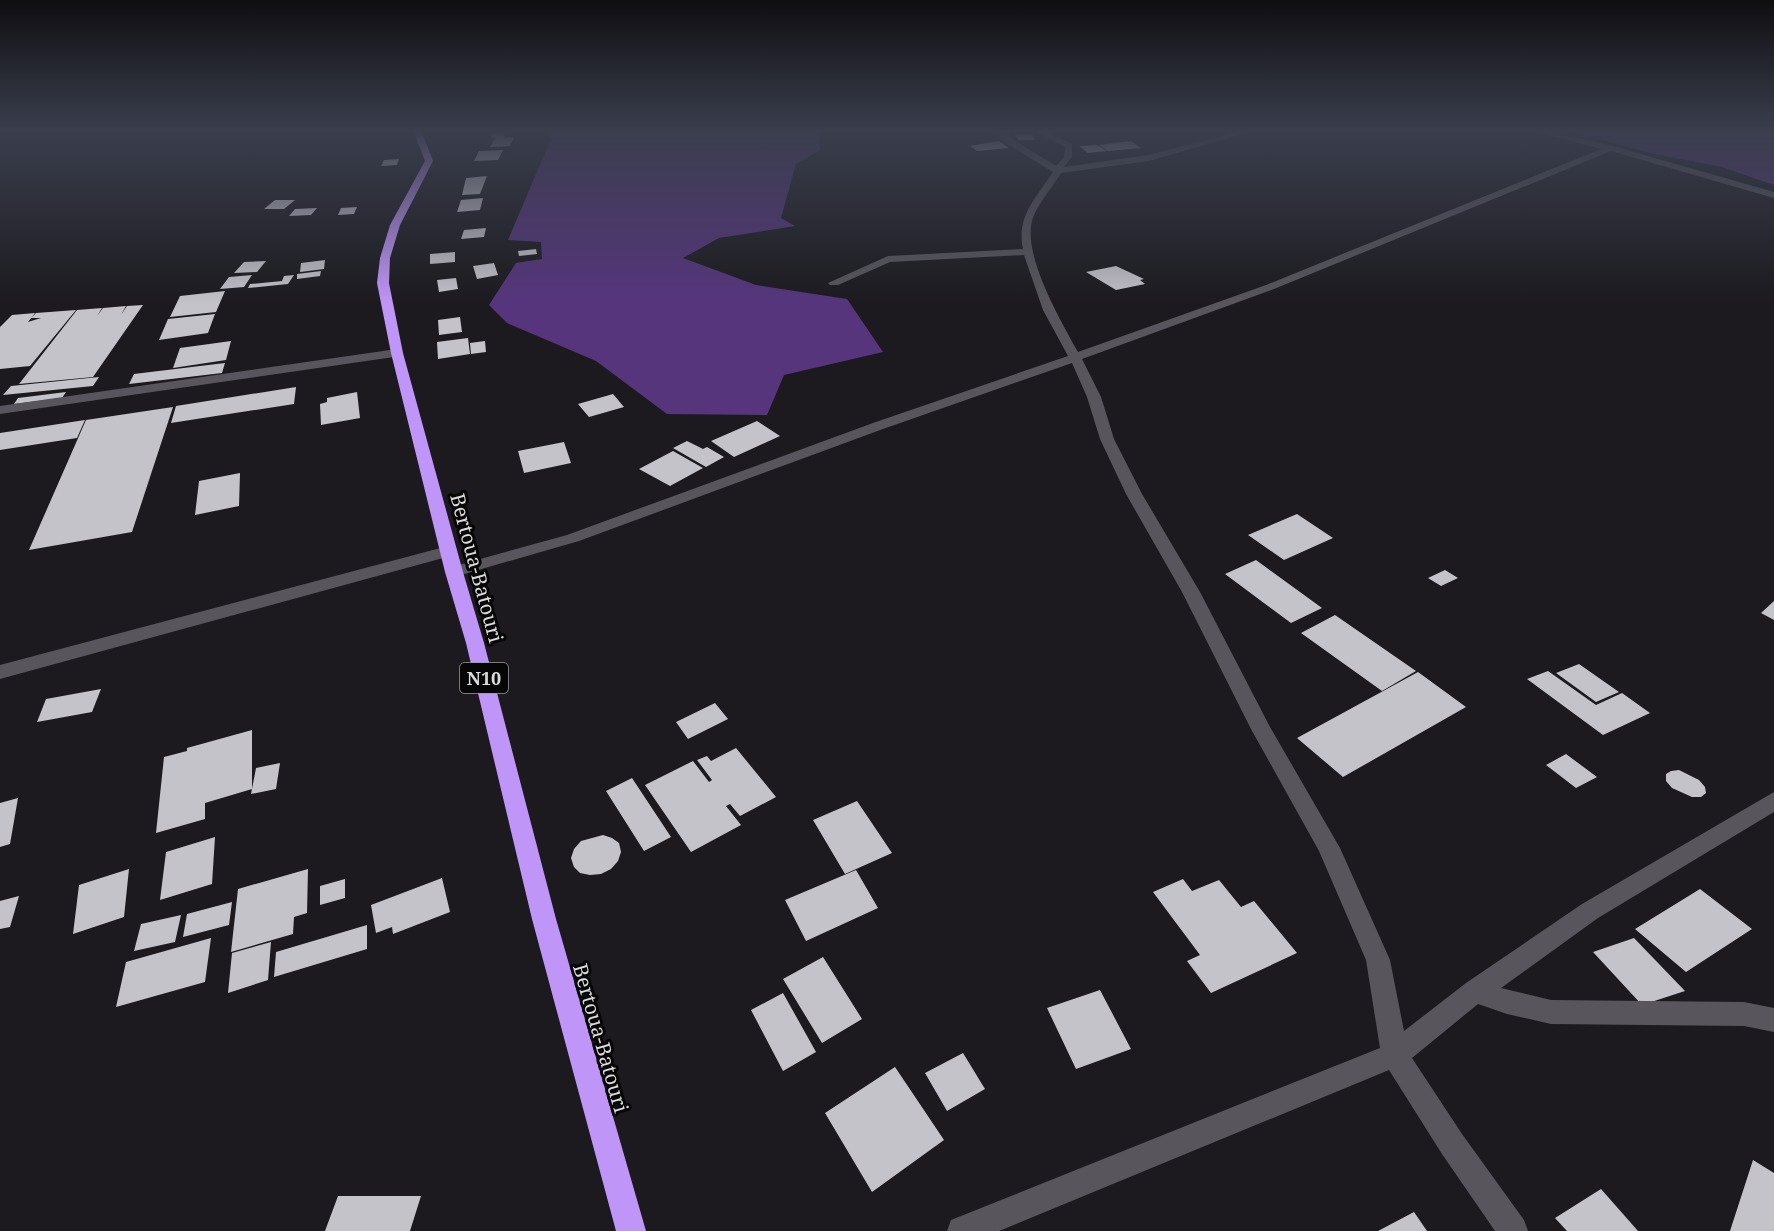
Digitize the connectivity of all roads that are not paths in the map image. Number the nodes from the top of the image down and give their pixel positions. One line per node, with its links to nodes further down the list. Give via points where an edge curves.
1 (414, 189): 8 (highway, Bertoua-Batouri / N10, via 395,225 384,258 382,283)
2 (1046, 189): 6 (street, via 1028,219)
3 (1509, 189): 9 (street, via 1270,287)
4 (1755, 189): 5 (street)
5 (1774, 195)
6 (1028, 252): 7 (street, via 888,259); 9 (street, via 1049,310)
7 (834, 284)
8 (397, 353): 10 (street); 11 (highway, Bertoua-Batouri / N10)
9 (1075, 357): 12 (street, via 573,538); 17 (street, via 1107,439 1134,494 1329,848 1378,960)
10 (0, 410)
11 (448, 551): 12 (highway, Bertoua-Batouri / N10); 13 (street)
12 (454, 572): 18 (highway, Bertoua-Batouri / N10, via 544,919)
13 (0, 672)
14 (1774, 801): 15 (street, via 1590,911)
15 (1475, 991): 16 (street, via 1551,1012 1744,1014); 17 (street)
16 (1774, 1020)
17 (1395, 1055): 19 (street); 20 (street)
18 (631, 1231)
19 (962, 1231)
20 (1513, 1231)

